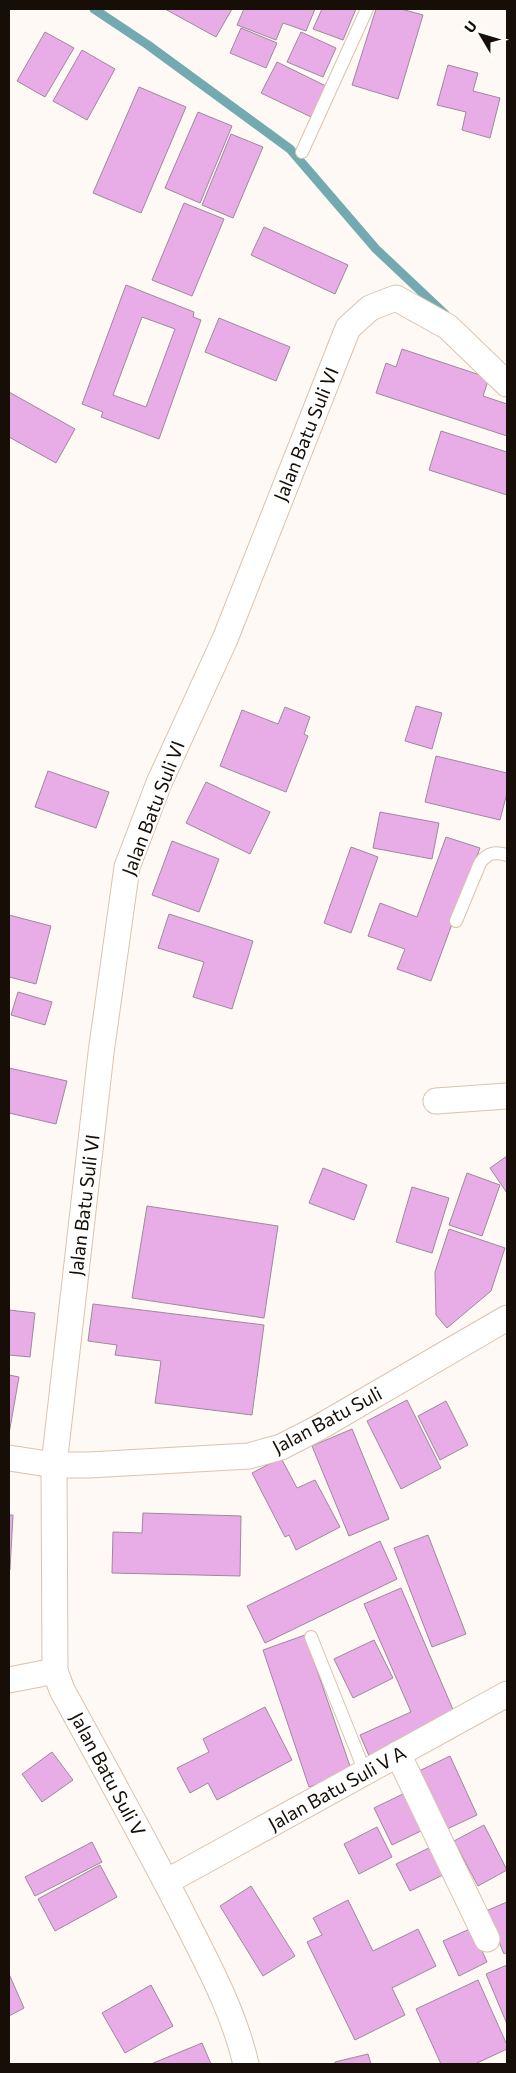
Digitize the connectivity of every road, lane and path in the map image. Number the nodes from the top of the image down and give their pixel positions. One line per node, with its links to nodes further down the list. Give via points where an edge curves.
1 (367, 9): 2 (lane)
2 (302, 152)
3 (507, 384): 10 (street, Jalan Batu Suli VI, via 448,327 396,298 370,308 348,328 225,639 158,784 127,867 101,1053)
4 (507, 855): 5 (lane, via 497,852 486,855)
5 (456, 921)
6 (507, 1096): 7 (street)
7 (436, 1101)
8 (507, 1318): 10 (street, Jalan Batu Suli, via 281,1447 249,1456)
9 (9, 1458): 10 (street, Jalan Batu Suli)
10 (54, 1465): 12 (street, Jalan Batu Suli V)
11 (311, 1638): 16 (lane)
12 (56, 1671): 13 (street); 17 (street, Jalan Batu Suli V, via 62,1690)
13 (9, 1680)
14 (507, 1694): 15 (street, Jalan Batu Suli V A)
15 (398, 1754): 16 (street, Jalan Batu Suli V A); 18 (street)
16 (365, 1772): 17 (street, Jalan Batu Suli V A)
17 (166, 1882): 19 (street, Jalan Batu Suli V, via 225,1998)
18 (487, 1939)
19 (246, 2064)

